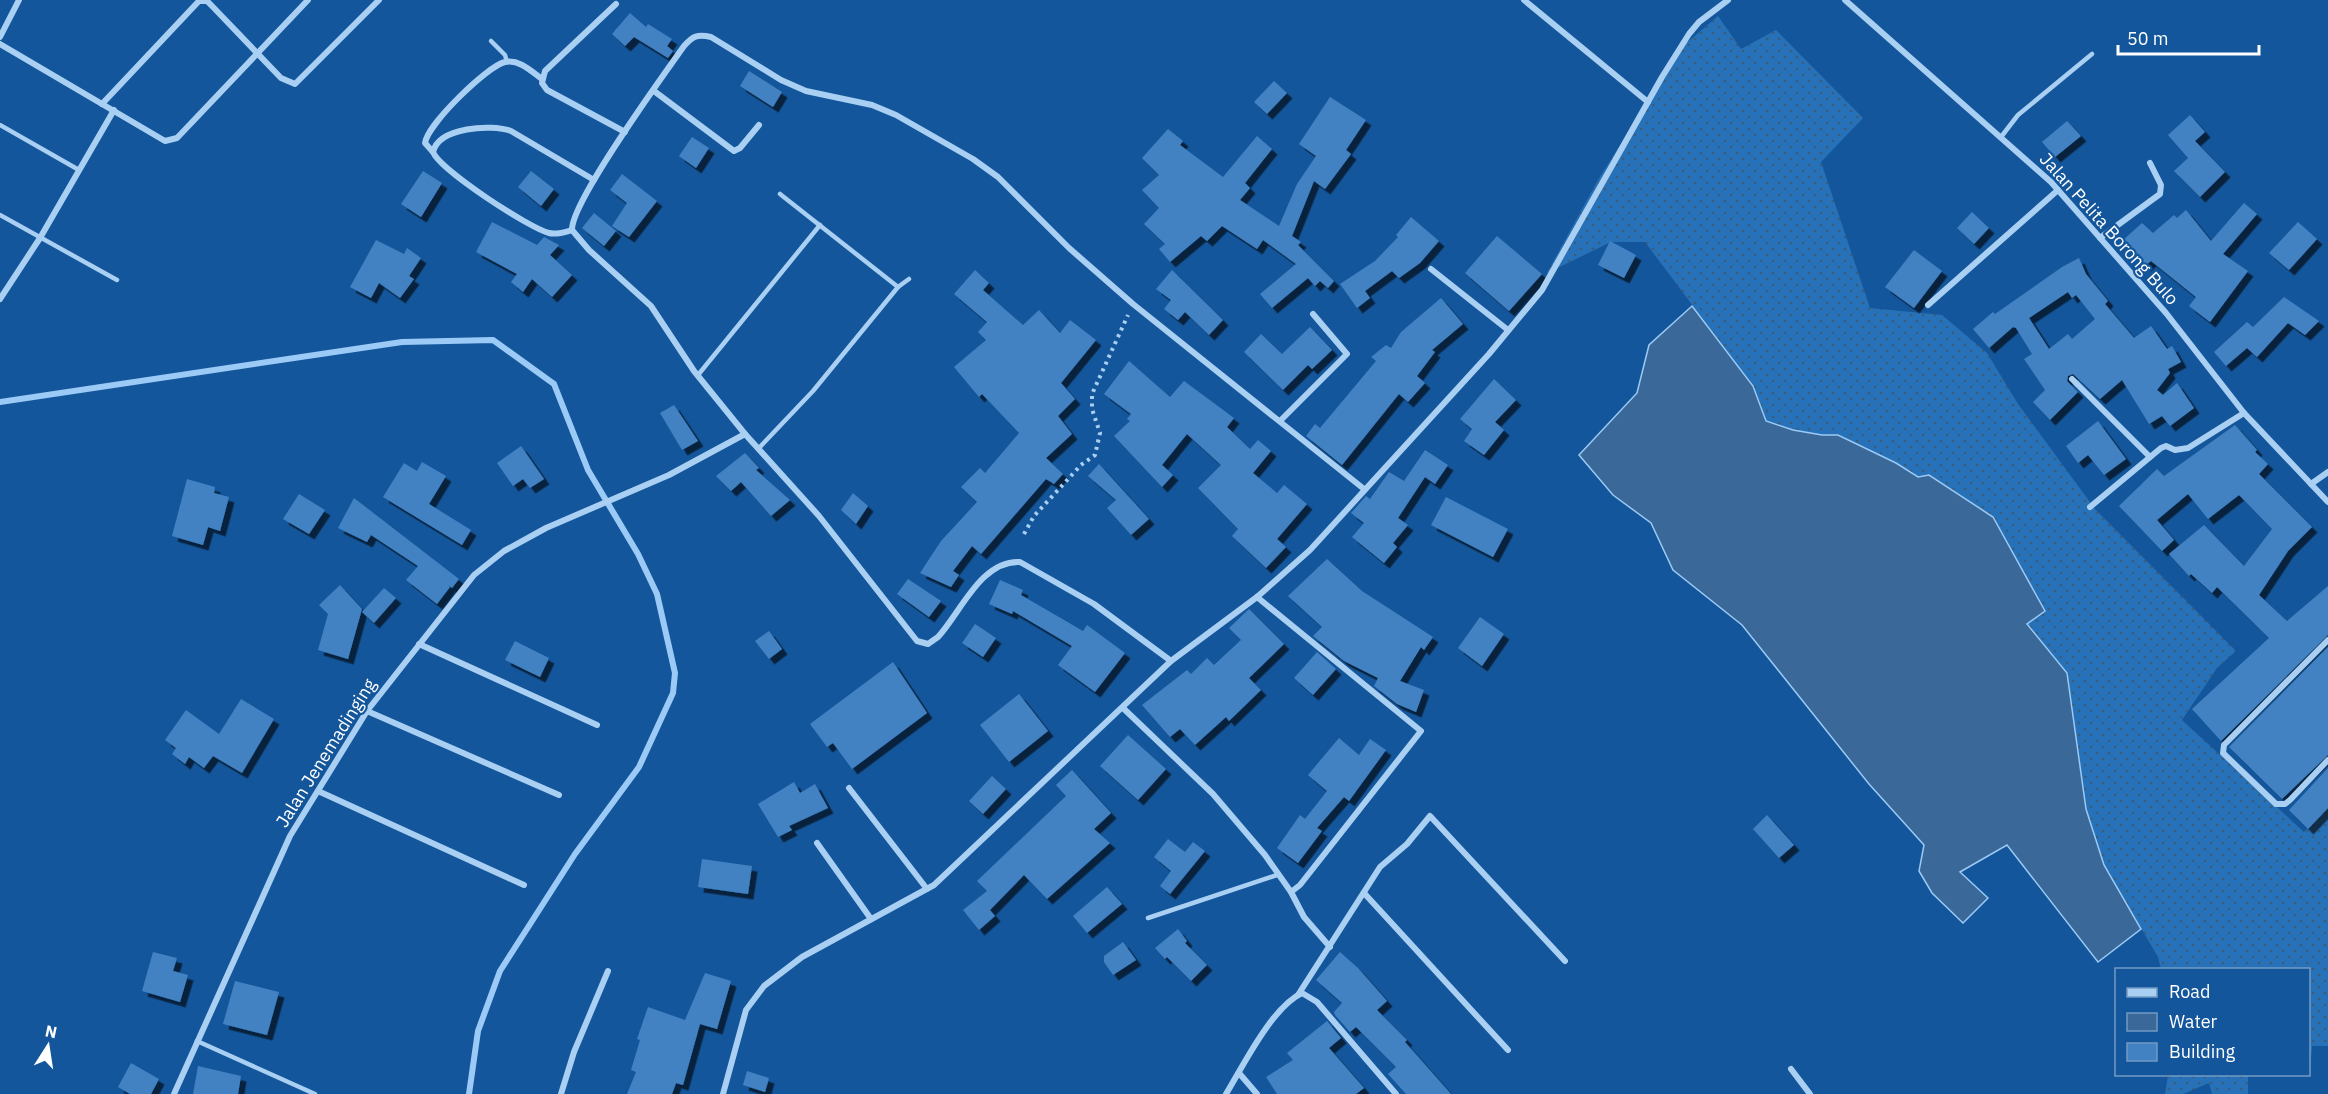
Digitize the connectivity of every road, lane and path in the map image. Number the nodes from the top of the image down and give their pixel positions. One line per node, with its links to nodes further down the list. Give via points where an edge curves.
1 (19, 0): 8 (street)
2 (308, 0): 11 (street)
3 (379, 0): 11 (street, via 295,84 281,78)
4 (1524, 0): 16 (street)
5 (1728, 0): 16 (street, via 1689,34)
6 (1845, 0): 22 (street, Jalan Pelita Borong Bulo)
7 (616, 4): 14 (street, via 545,71)
8 (0, 37)
9 (490, 41): 13 (lane)
10 (0, 44): 17 (street)
11 (258, 53): 17 (street, via 207,1 199,1); 18 (street, via 177,138 165,141)
12 (2092, 54): 22 (lane, via 2018,115)
13 (507, 62): 14 (street, via 518,63); 23 (street, via 489,70 433,126 424,142)
14 (542, 79): 21 (street, via 547,90)
15 (654, 91): 20 (street, via 734,151); 21 (street); 39 (street, via 684,46 693,36 701,35 806,91 872,105 897,115 998,177 1069,248)
16 (1648, 102): 42 (street, via 1542,290)
17 (102, 104): 18 (street)
18 (114, 110): 25 (street)
19 (0, 125): 25 (lane)
20 (759, 125)
21 (625, 132): 26 (street)
22 (2001, 137): 27 (street, Jalan Pelita Borong Bulo)
23 (433, 152): 26 (street, via 439,140 498,126); 31 (street, via 451,172 544,231 555,234)
24 (2150, 163): 32 (street, via 2161,185 2160,194)
25 (79, 170): 33 (street)
26 (594, 180): 31 (street, via 576,211)
27 (2058, 190): 32 (street, Jalan Pelita Borong Bulo); 40 (street)
28 (780, 194): 30 (lane)
29 (0, 215): 33 (lane)
30 (820, 225): 37 (lane); 43 (lane)
31 (572, 230): 43 (street, via 651,306)
32 (2100, 237): 45 (street, Jalan Pelita Borong Bulo)
33 (40, 238): 36 (lane); 38 (street)
34 (1431, 270): 42 (street)
35 (909, 279): 37 (lane)
36 (117, 280)
37 (898, 287): 48 (lane, via 813,391)
38 (0, 299)
39 (1133, 304): 46 (street); 55 (path, via 1092,394 1092,409 1100,433 1095,454 1034,516)
40 (1928, 304)
41 (1313, 314): 46 (street, via 1347,354)
42 (1508, 330): 52 (street)
43 (698, 375): 47 (street)
44 (2072, 379): 49 (street)
45 (2244, 412): 49 (street, via 2197,445 2179,451 2166,446); 51 (street, Jalan Pelita Borong Bulo)
46 (1280, 421): 52 (street)
47 (745, 434): 48 (street); 58 (street, Jalan Jenemadinging, via 635,491 546,528 504,551 474,575)
48 (758, 450): 59 (street, via 819,516 917,641 928,644 938,637 988,574 1007,561 1020,562 1079,593)
49 (2150, 457): 54 (street)
50 (2328, 472): 51 (street)
51 (2311, 484): 53 (street, Jalan Pelita Borong Bulo)
52 (1364, 489): 56 (street, via 1310,550)
53 (2328, 502)
54 (2090, 507)
55 (1024, 534)
56 (1257, 597): 59 (street); 71 (street, via 1421,731)
57 (2328, 640): 63 (street, via 2224,745 2223,753 2277,804 2290,800)
58 (419, 645): 61 (street, Jalan Jenemadinging); 62 (street)
59 (1171, 661): 60 (street)
60 (1123, 708): 68 (street, via 1213,794 1266,855); 70 (street, via 953,870)
61 (366, 711): 65 (street, Jalan Jenemadinging); 66 (street)
62 (597, 725)
63 (2328, 760)
64 (849, 788): 70 (street)
65 (318, 791): 69 (street); 79 (street, Jalan Jenemadinging, via 290,836)
66 (559, 795)
67 (817, 843): 74 (street)
68 (1277, 874): 71 (street); 73 (lane)
69 (524, 885)
70 (927, 889): 74 (street)
71 (1291, 892): 75 (street, via 1304,917)
72 (1364, 893): 75 (street); 76 (street, via 1380,867 1407,844 1430,816); 80 (street)
73 (1148, 918)
74 (871, 919): 86 (street, via 802,957 753,998 746,1010)
75 (1329, 947): 78 (street)
76 (1566, 961)
77 (608, 971): 85 (street)
78 (1298, 995): 82 (street, via 1269,1024 1248,1052); 89 (street, via 1306,994 1317,1002)
79 (197, 1041): 83 (street, Jalan Jenemadinging); 84 (lane)
80 (1508, 1050)
81 (1791, 1069): 90 (street)
82 (1239, 1073): 87 (street); 88 (street)
83 (174, 1094)
84 (315, 1094)
85 (561, 1094)
86 (723, 1094)
87 (1226, 1094)
88 (1257, 1094)
89 (1396, 1094)
90 (1810, 1094)

